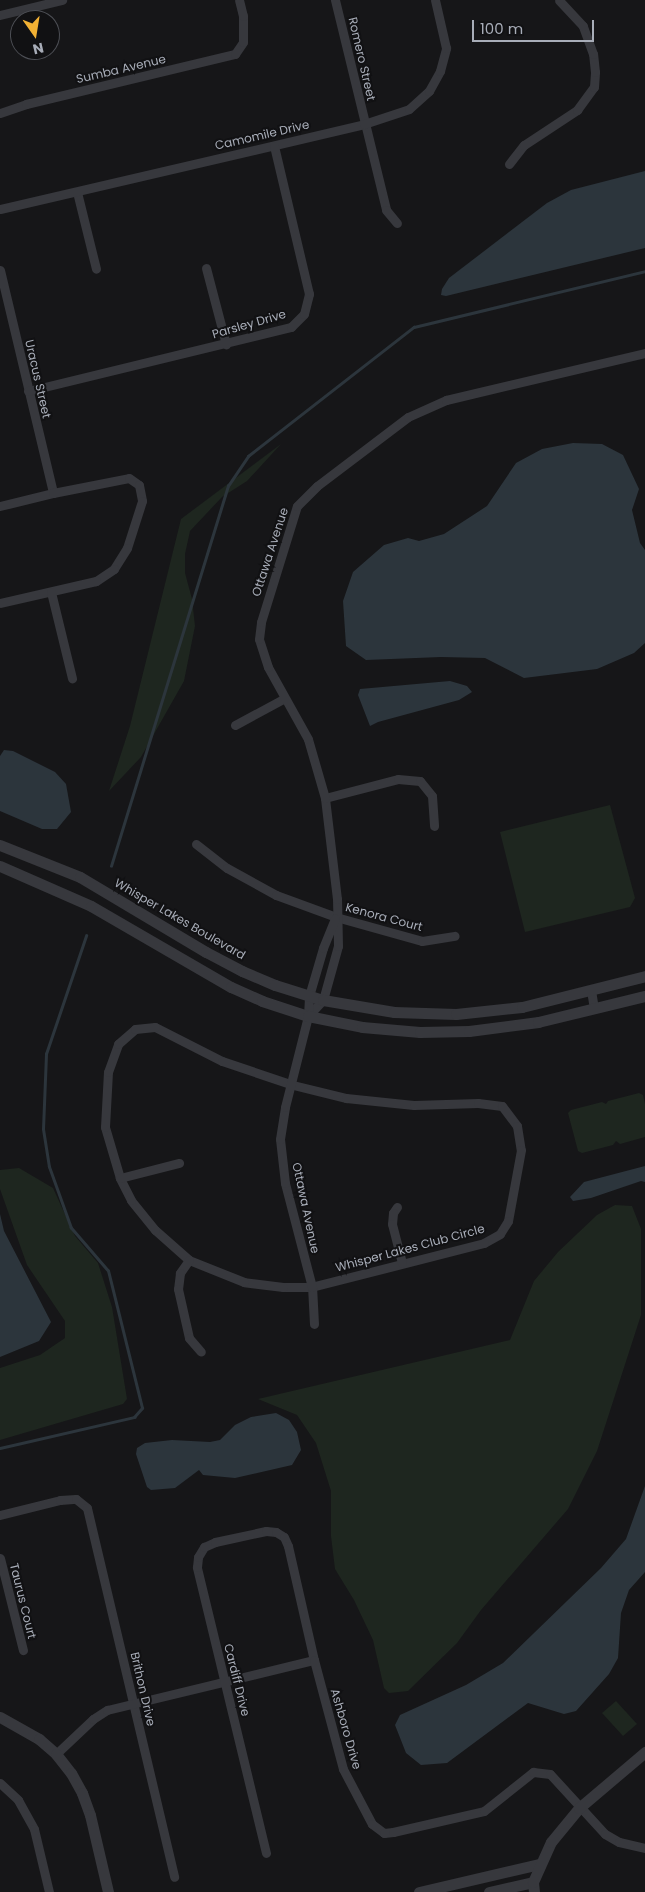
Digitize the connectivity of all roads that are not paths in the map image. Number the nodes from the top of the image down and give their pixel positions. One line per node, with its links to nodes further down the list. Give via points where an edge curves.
1 (62, 0): 6 (street)
2 (239, 0): 7 (street, Sumba Avenue, via 243,42 235,54)
3 (335, 0): 8 (street, Romero Street)
4 (435, 0): 8 (street, Camomile Drive, via 446,48 440,71 429,91 410,110)
5 (559, 0): 10 (street, via 583,26 593,54 594,88 577,110 524,145)
6 (0, 15)
7 (0, 113)
8 (364, 124): 9 (street, Camomile Drive); 13 (street, Romero Street, via 386,210)
9 (274, 146): 11 (street, Camomile Drive); 17 (street, Parsley Drive, via 309,294 304,314 291,327)
10 (509, 164)
11 (77, 192): 12 (street, Camomile Drive); 15 (street)
12 (0, 209)
13 (397, 223)
14 (206, 268): 17 (street)
15 (96, 269)
16 (0, 270): 19 (street, Uracus Street)
17 (226, 344): 19 (street, Parsley Drive)
18 (645, 353): 25 (street, Ottawa Avenue, via 446,400 408,417 317,486 298,506 261,622 259,639)
19 (28, 391): 20 (street, Uracus Street)
20 (53, 493): 21 (street); 22 (street, via 129,478 139,485 142,501 127,548 114,570 96,581)
21 (0, 506)
22 (51, 592): 23 (street); 24 (street)
23 (0, 603)
24 (72, 678)
25 (283, 699): 26 (street); 27 (street, Ottawa Avenue, via 308,739)
26 (235, 725)
27 (325, 798): 28 (street, via 398,779 420,782 432,796); 32 (street, Ottawa Avenue, via 337,898)
28 (434, 826)
29 (196, 844): 32 (street, Kenora Court, via 227,868 276,895)
30 (0, 845): 36 (street, Whisper Lakes Boulevard, via 80,877 242,971)
31 (0, 866): 40 (street, via 91,906 231,987)
32 (336, 917): 33 (street, Kenora Court, via 422,941); 36 (street, Ottawa Avenue); 38 (street, Ottawa Avenue, via 338,946)
33 (455, 936)
34 (645, 976): 35 (street, Whisper Lakes Boulevard)
35 (591, 990): 38 (street, Whisper Lakes Boulevard, via 522,1007 456,1014 394,1012); 39 (street)
36 (309, 996): 38 (street, Whisper Lakes Boulevard); 40 (street, Ottawa Avenue)
37 (645, 996): 39 (street)
38 (322, 1000): 40 (street, Ottawa Avenue)
39 (594, 1008): 40 (street, via 538,1022 469,1031 420,1032 362,1027)
40 (308, 1016): 41 (street, Ottawa Avenue)
41 (292, 1085): 43 (street, Whisper Lakes Club Circle, via 222,1061 156,1027 135,1029 118,1044 108,1072 105,1127); 46 (street, Whisper Lakes Club Circle, via 346,1098 404,1104 478,1103 502,1106 517,1126 521,1150 508,1221 500,1234 484,1243); 47 (street, Ottawa Avenue, via 280,1139 285,1183)
42 (179, 1164): 43 (street)
43 (120, 1178): 45 (street, Whisper Lakes Club Circle, via 131,1200 155,1230)
44 (397, 1207): 46 (street, via 392,1224)
45 (189, 1260): 47 (street, Whisper Lakes Club Circle, via 244,1282); 49 (street, via 180,1273 178,1289 188,1338)
46 (402, 1263): 47 (street, Whisper Lakes Club Circle)
47 (312, 1287): 48 (street, Ottawa Avenue)
48 (314, 1324)
49 (201, 1352)
50 (0, 1515): 56 (street, Brithon Drive, via 60,1500 76,1499 87,1508)
51 (238, 1537): 54 (street, Ashboro Drive, via 266,1531 276,1532 284,1538); 55 (street, Cardiff Drive, via 204,1547 197,1567)
52 (0, 1558): 53 (street, Taurus Court)
53 (22, 1650)
54 (314, 1660): 55 (street); 61 (street, Ashboro Drive, via 342,1769 372,1824 384,1832 484,1811 533,1772 550,1774)
55 (224, 1681): 56 (street); 63 (street, Cardiff Drive)
56 (134, 1703): 59 (street, via 102,1712); 65 (street, Brithon Drive)
57 (0, 1717): 59 (street, via 30,1733)
58 (645, 1752): 61 (street)
59 (56, 1754): 68 (street, via 86,1803)
60 (0, 1783): 67 (street, via 18,1800 34,1829)
61 (579, 1808): 62 (street, Ashboro Drive, via 609,1837); 64 (street)
62 (645, 1848)
63 (266, 1853)
64 (539, 1864): 66 (street); 69 (street)
65 (174, 1877)
66 (534, 1887): 70 (street)
67 (49, 1892)
68 (108, 1892)
69 (420, 1892)
70 (490, 1892)

